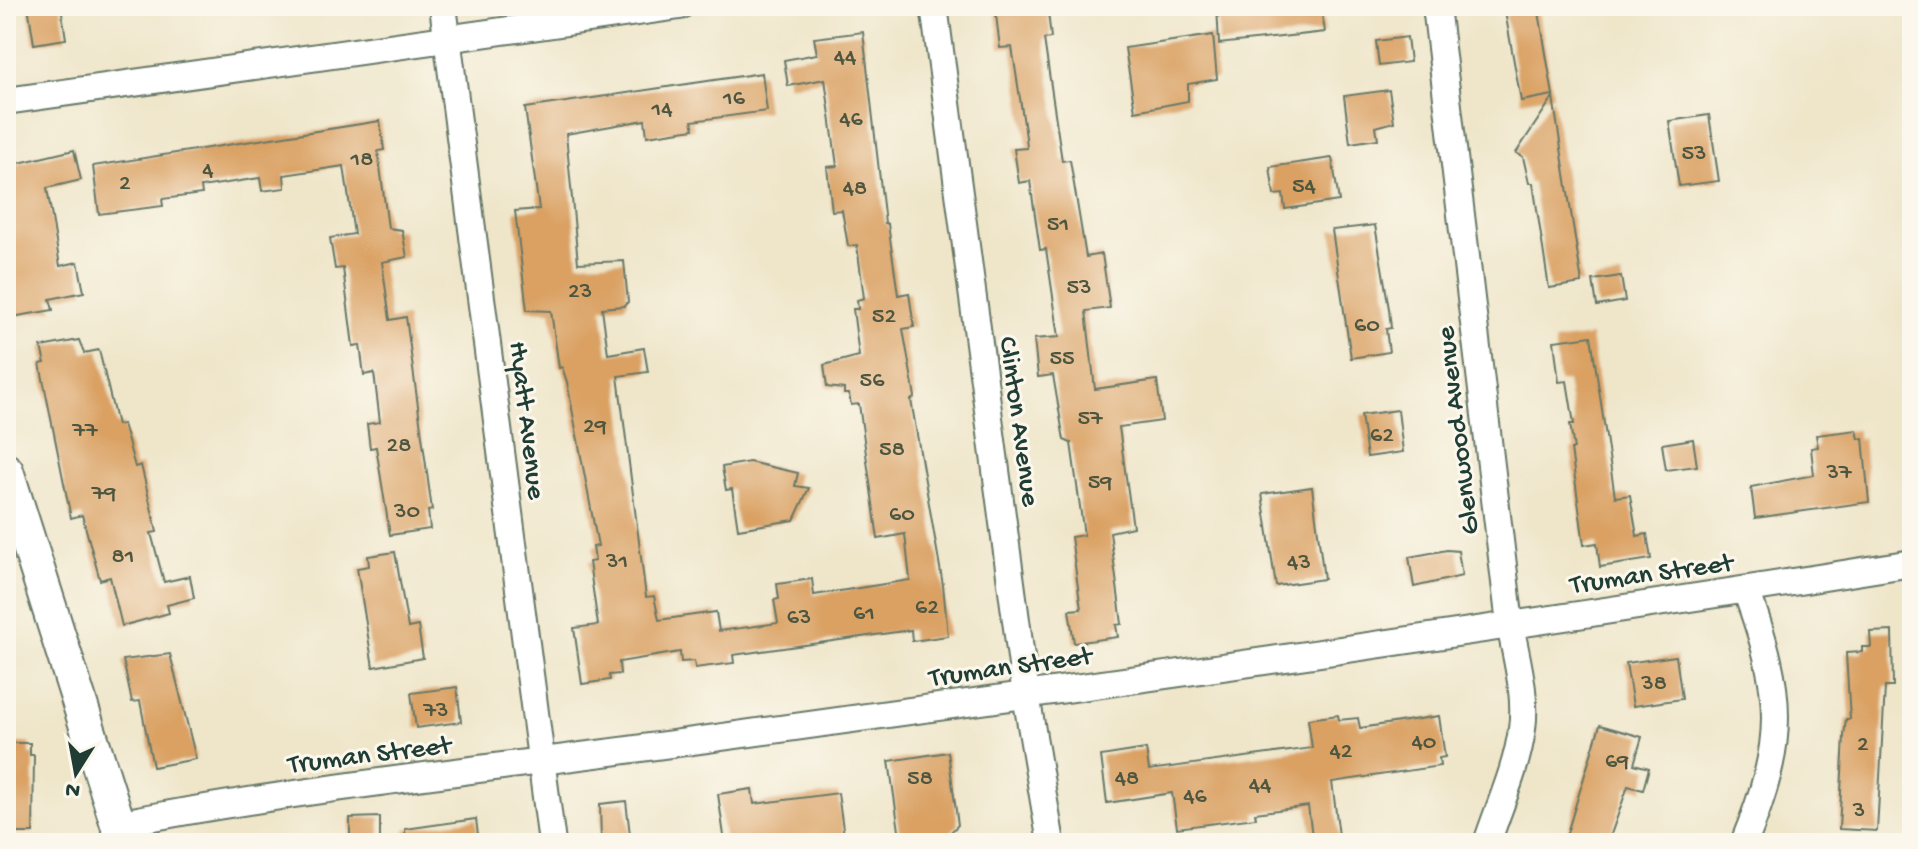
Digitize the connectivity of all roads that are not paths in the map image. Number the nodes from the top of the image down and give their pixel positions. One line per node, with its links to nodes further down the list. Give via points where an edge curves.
1 (443, 6): 5 (street, Hyatt Avenue)
2 (680, 6): 5 (street)
3 (934, 6): 11 (street, Clinton Avenue)
4 (1436, 6): 10 (street, Glenwood Avenue)
5 (448, 38): 6 (street); 12 (street, Hyatt Avenue)
6 (6, 101)
7 (6, 471): 13 (street)
8 (1912, 563): 9 (street, Truman Street)
9 (1746, 590): 10 (street, Truman Street); 17 (street, via 1767,647 1776,731 1764,794)
10 (1510, 624): 11 (street, Truman Street); 16 (street, Glenwood Avenue, via 1523,700 1522,730)
11 (1026, 695): 12 (street, Truman Street); 15 (street, Clinton Avenue)
12 (543, 762): 13 (street, Truman Street, via 236,801); 14 (street, Hyatt Avenue)
13 (120, 834)
14 (552, 843)
15 (1051, 843)
16 (1487, 843)
17 (1744, 843)

